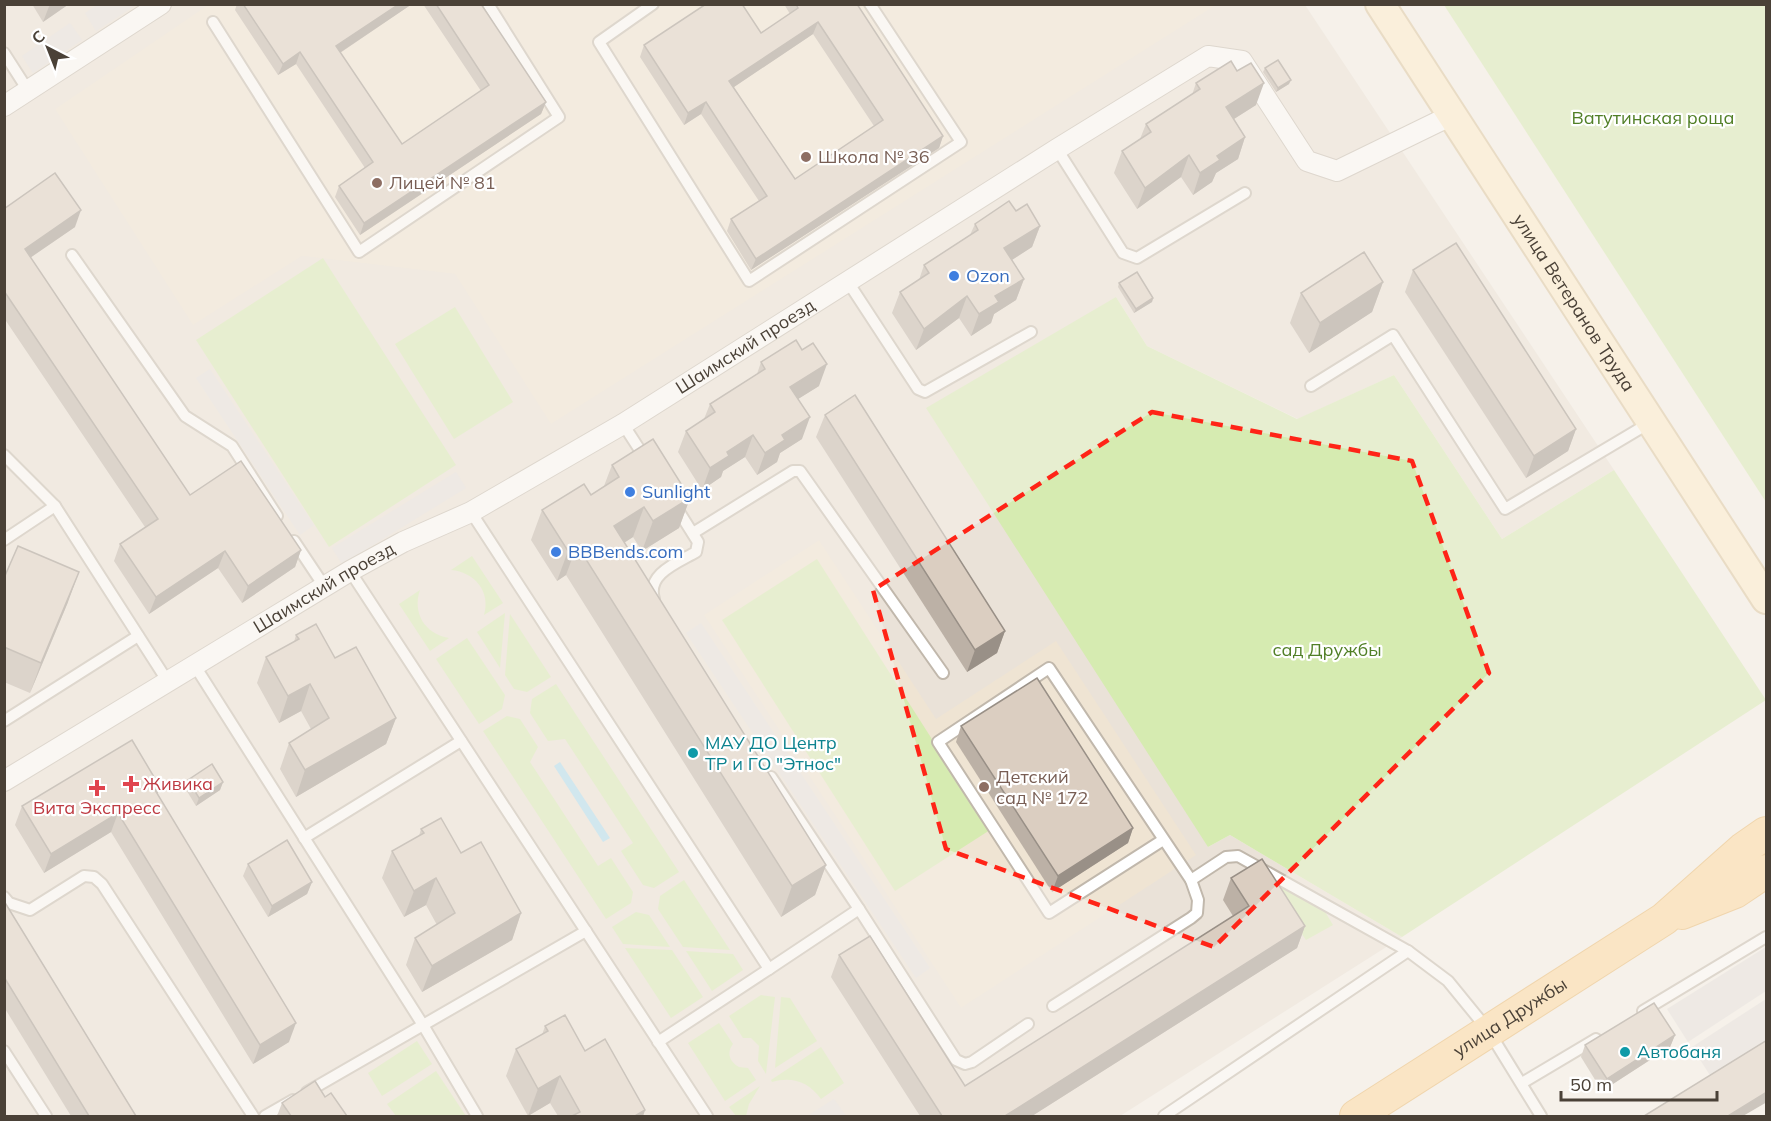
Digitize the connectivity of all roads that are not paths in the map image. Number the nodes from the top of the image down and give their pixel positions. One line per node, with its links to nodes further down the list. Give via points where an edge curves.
1 (161, 4): 8 (street)
2 (488, 4): 6 (lane, via 560,117 359,252)
3 (653, 4): 4 (lane, via 599,42 749,281 961,142)
4 (870, 4)
5 (1380, 4): 10 (main road, улица Ветеранов Труда)
6 (213, 22)
7 (4, 53): 8 (lane)
8 (29, 92): 9 (street)
9 (4, 106)
10 (1452, 115): 11 (street, Шаимский проезд, via 1337,171 1307,161 1242,61 1208,56); 17 (main road, улица Ветеранов Труда)
11 (1056, 149): 12 (lane, via 1123,253 1131,257 1137,258); 14 (street, Шаимский проезд)
12 (1245, 193)
13 (72, 255): 27 (lane, via 185,416 232,446)
14 (848, 282): 15 (lane, via 918,388 925,392); 18 (street, Шаимский проезд)
15 (1031, 333)
16 (1311, 386): 17 (lane, via 1393,335 1505,509)
17 (1651, 422): 28 (main road, улица Ветеранов Труда)
18 (622, 424): 20 (lane); 23 (street, Шаимский проезд)
19 (4, 455): 22 (lane)
20 (648, 463)
21 (668, 493): 24 (lane)
22 (55, 506): 25 (lane); 30 (lane)
23 (471, 512): 26 (street, Шаимский проезд); 51 (lane)
24 (693, 533): 29 (lane, via 698,542 696,552 655,578 651,589); 32 (lane, via 793,471 800,471)
25 (4, 540)
26 (350, 571): 27 (street, Шаимский проезд); 35 (lane)
27 (324, 586): 31 (street, Шаимский проезд)
28 (1767, 598)
29 (662, 613)
30 (138, 636): 33 (lane); 34 (lane)
31 (195, 666): 33 (street, Шаимский проезд); 39 (lane)
32 (943, 674)
33 (168, 681): 37 (street, Шаимский проезд)
34 (4, 721)
35 (461, 741): 39 (lane); 48 (lane)
36 (767, 771): 46 (lane)
37 (4, 781)
38 (1767, 833): 47 (main road, улица Дружбы, via 1743,849)
39 (304, 838): 55 (lane)
40 (1163, 840): 40 (lane, via 1049,668 938,742 1049,913); 42 (lane)
41 (1767, 871): 44 (main road, улица Дружбы)
42 (1191, 880): 50 (lane, via 1226,857 1238,856); 52 (lane, via 1198,900 1197,913)
43 (1767, 889): 44 (main road)
44 (1735, 892): 47 (main road, улица Дружбы)
45 (4, 897): 62 (lane, via 9,903 30,910 84,876 94,877 102,884)
46 (859, 909): 51 (lane); 54 (lane, via 956,1060 972,1062)
47 (1664, 919): 56 (main road, улица Дружбы)
48 (586, 931): 55 (lane); 58 (lane)
49 (1767, 937): 53 (lane)
50 (1408, 951): 56 (lane, via 1448,981); 66 (lane)
51 (769, 969): 58 (lane)
52 (1053, 1006)
53 (1634, 1016)
54 (1028, 1024)
55 (423, 1025): 63 (lane); 64 (lane)
56 (1488, 1030): 60 (lane); 67 (main road, улица Дружбы)
57 (1603, 1034): 60 (lane)
58 (658, 1042): 65 (lane)
59 (4, 1051): 61 (lane)
60 (1522, 1083): 68 (lane)
61 (46, 1116)
62 (253, 1116)
63 (265, 1116)
64 (477, 1116)
65 (707, 1116)
66 (1164, 1116)
67 (1356, 1116)
68 (1541, 1116)

